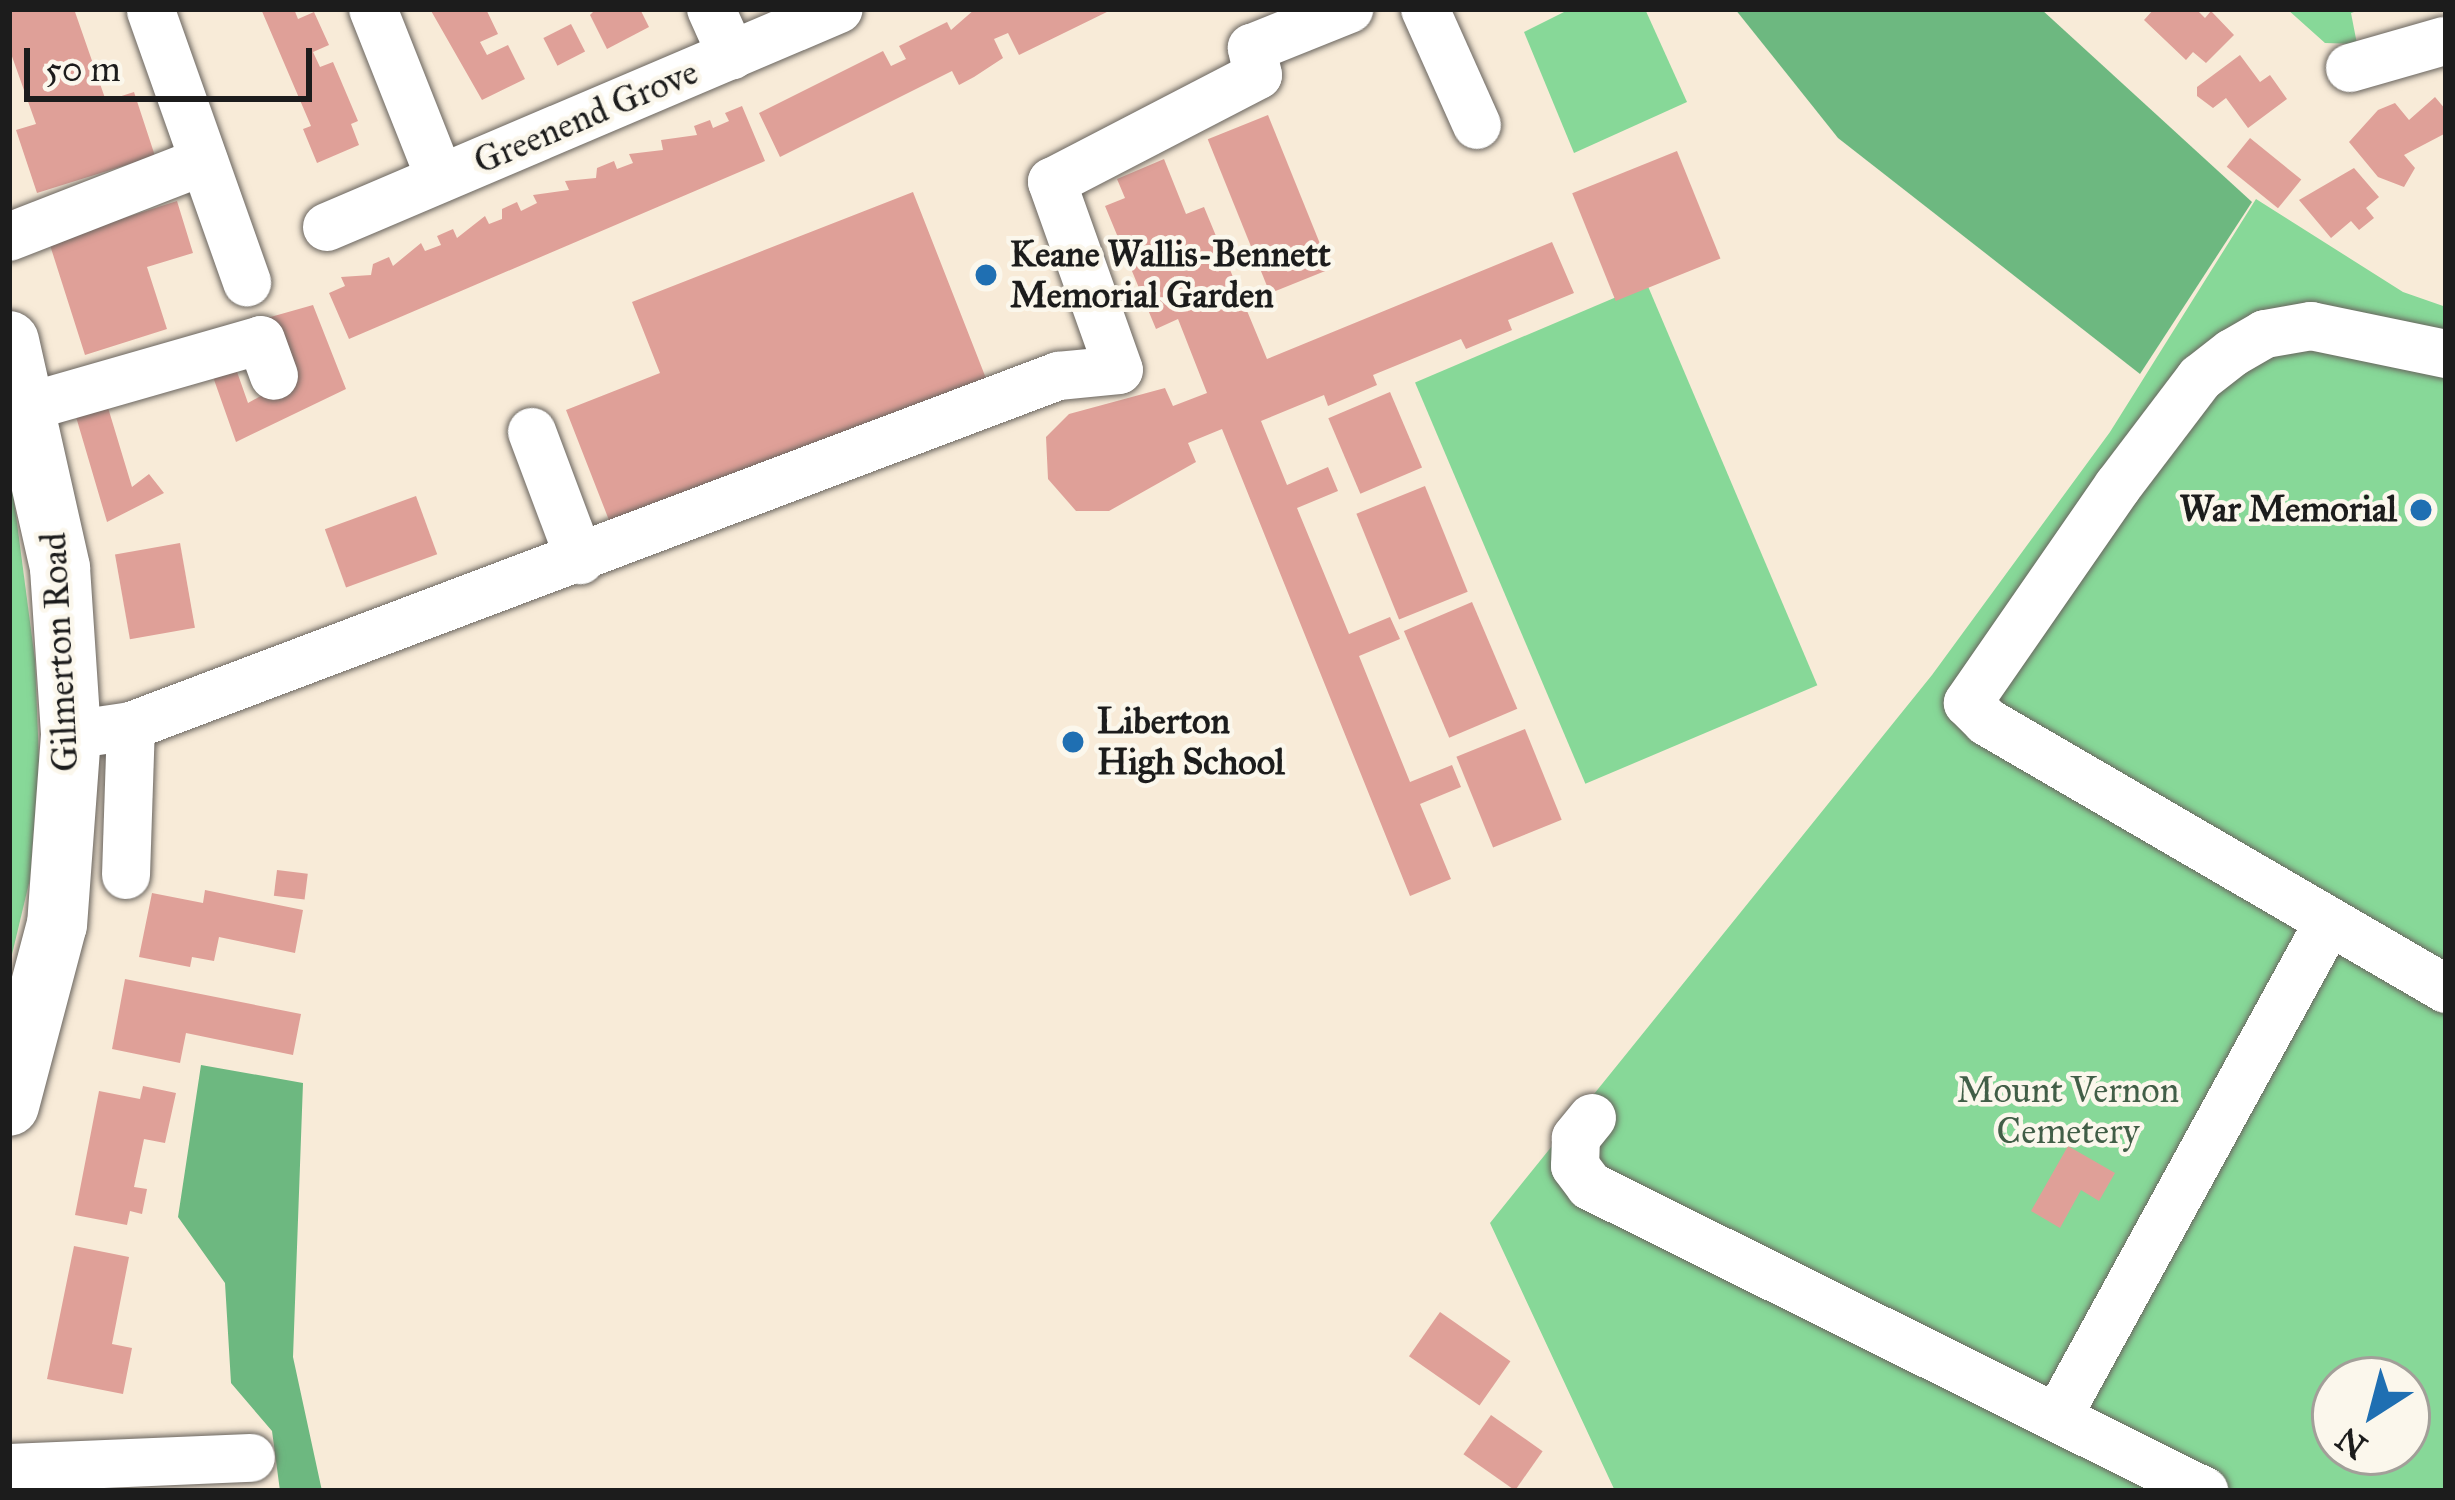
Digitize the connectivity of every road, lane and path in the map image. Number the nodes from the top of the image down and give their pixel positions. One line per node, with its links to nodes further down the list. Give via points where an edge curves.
1 (373, 9): 12 (street, Greenend Grove)
2 (711, 9): 8 (street)
3 (839, 9): 8 (street, Greenend Grove)
4 (1349, 9): 21 (street, via 1252,48 1258,75 1052,182 1119,370 1058,376)
5 (1424, 9): 10 (street)
6 (151, 11): 11 (street)
7 (2442, 32): 9 (street)
8 (732, 56): 12 (street, Greenend Grove)
9 (2350, 68)
10 (1477, 125)
11 (204, 161): 14 (street); 15 (street)
12 (440, 178): 13 (street, Greenend Grove)
13 (327, 227)
14 (9, 237)
15 (247, 282)
16 (9, 341): 19 (main road, Gilmerton Road)
17 (2446, 354): 25 (street, via 2312,326 2265,334 2232,352 2200,378 2118,485 1968,703 1987,722)
18 (274, 376): 19 (street, via 261,340)
19 (28, 407): 23 (main road, Gilmerton Road, via 60,568)
20 (532, 432): 21 (street)
21 (580, 560): 22 (street)
22 (131, 726): 23 (street); 24 (street)
23 (71, 735): 27 (main road, Gilmerton Road, via 57,924)
24 (126, 875)
25 (2328, 923): 26 (street); 29 (street)
26 (2446, 989)
27 (9, 1106)
28 (1592, 1118): 29 (street, via 1576,1138 1575,1166 1590,1186)
29 (2057, 1418): 32 (street)
30 (251, 1459): 31 (street)
31 (9, 1468)
32 (2204, 1491)

